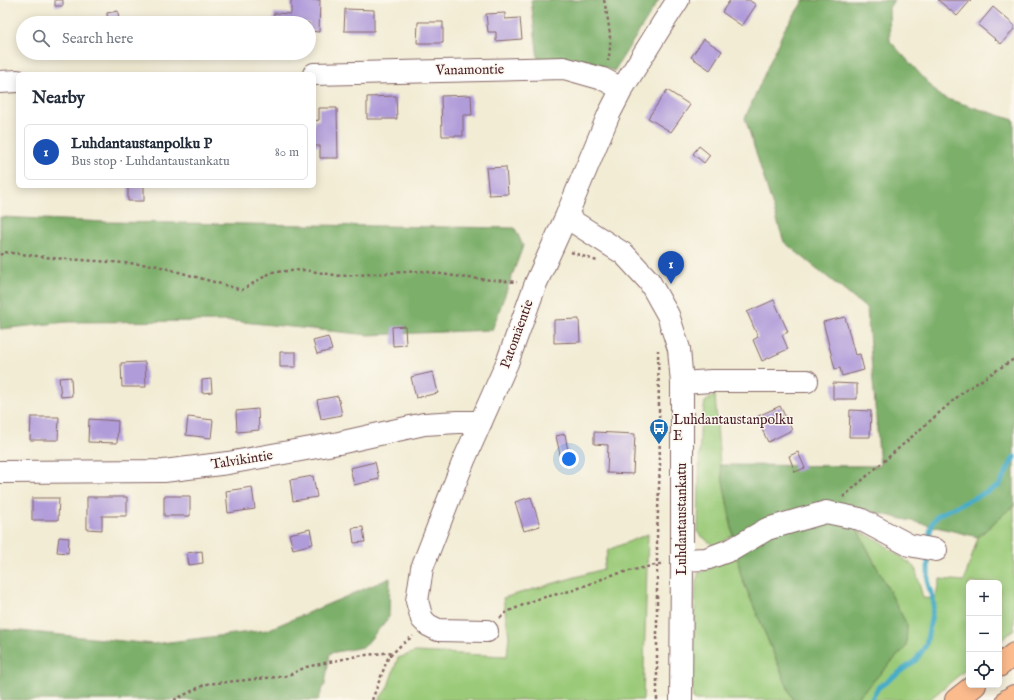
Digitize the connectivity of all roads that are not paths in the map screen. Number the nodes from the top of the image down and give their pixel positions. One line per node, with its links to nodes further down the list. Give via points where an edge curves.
1 (678, 0): 5 (street, Patomäentie)
2 (316, 74): 5 (street, Vanamontie, via 564,68 603,79)
3 (16, 81): 4 (street)
4 (0, 82)
5 (622, 89): 6 (street, Patomäentie)
6 (566, 218): 8 (street, Luhdantaustankatu, via 624,254 649,281 668,315 679,349); 9 (street, Patomäentie, via 536,283 507,363)
7 (807, 381): 8 (street)
8 (682, 383): 12 (street, Luhdantaustankatu)
9 (481, 422): 10 (street, Talvikintie, via 424,424 340,443 228,463 164,471); 13 (street, Patomäentie, via 422,568 417,601 422,619 438,630)
10 (0, 472)
11 (936, 550): 12 (street, via 909,545 860,519 826,512 767,529 733,549 706,559)
12 (682, 560): 18 (street, Luhdantaustankatu)
13 (487, 631)
14 (1014, 654): 15 (highway)
15 (1002, 664)
16 (971, 688): 19 (highway)
17 (1014, 696): 20 (highway)
18 (681, 700)
19 (956, 700)
20 (1008, 700)

